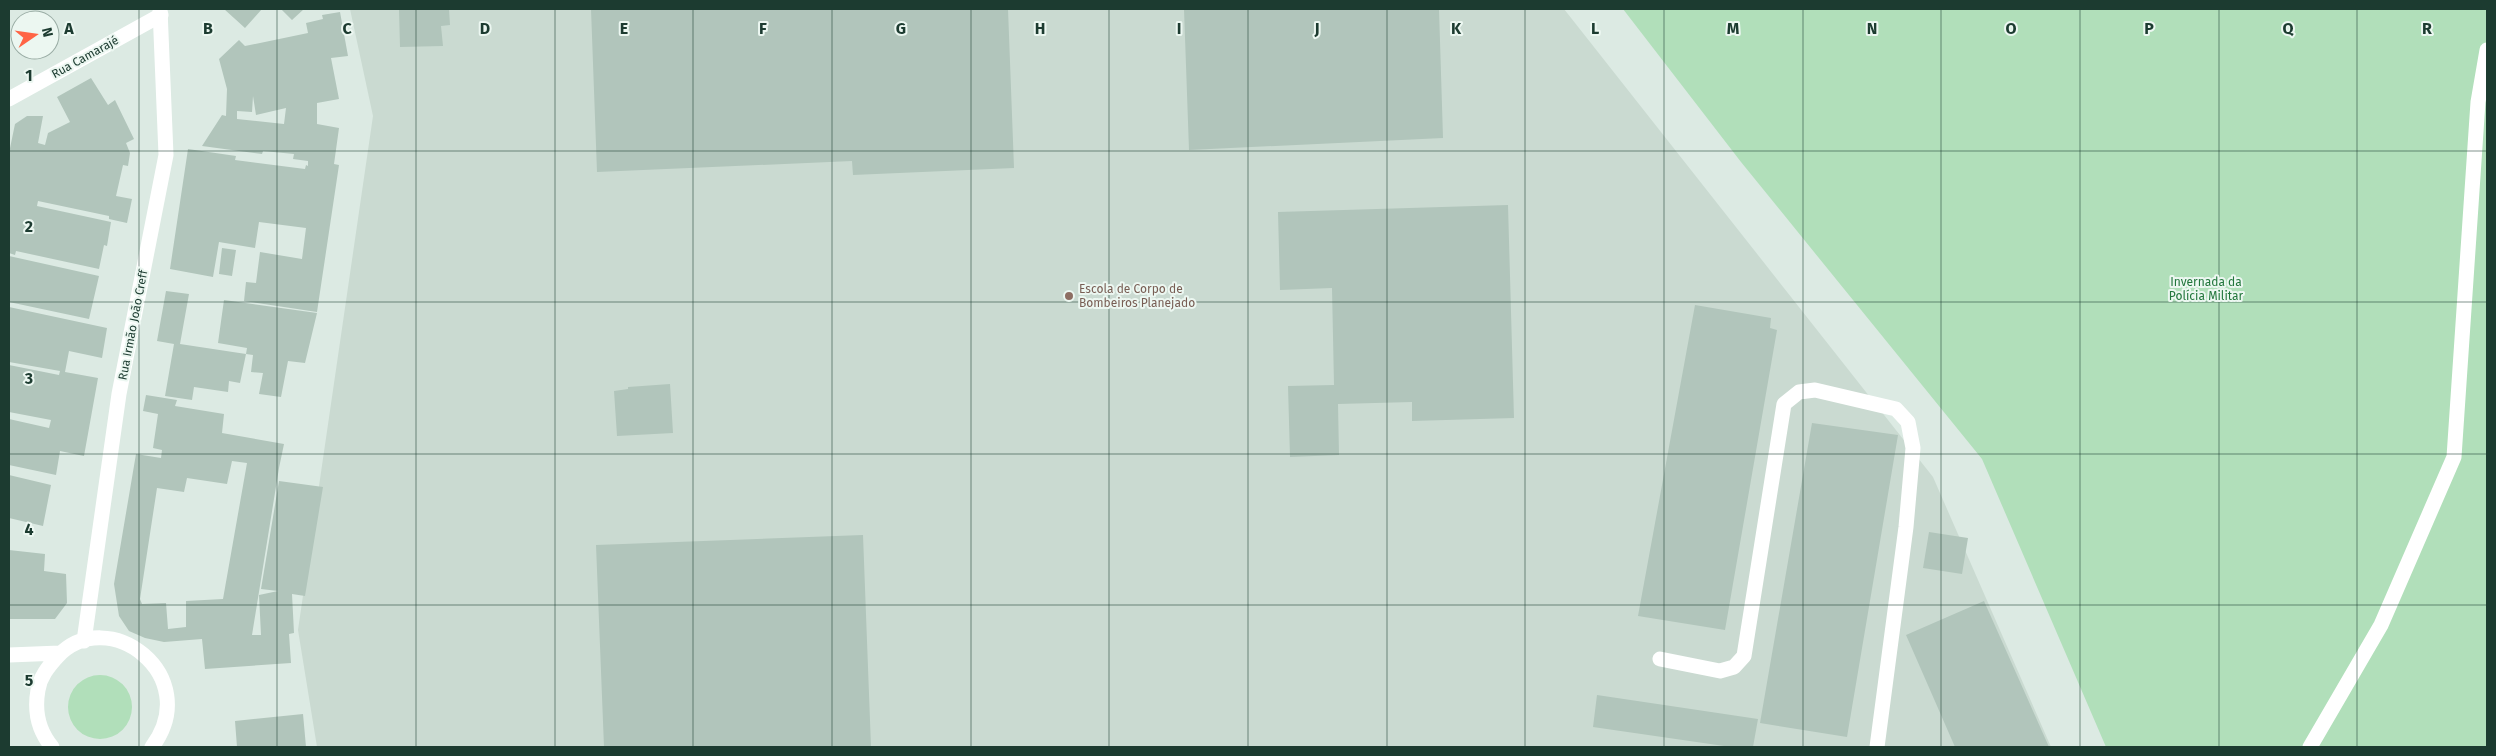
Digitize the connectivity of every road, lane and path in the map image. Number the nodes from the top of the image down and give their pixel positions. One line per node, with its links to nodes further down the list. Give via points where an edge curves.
1 (160, 12): 3 (street, Rua Camarajé); 4 (street, Rua Irmão João Creff, via 166,155 119,394)
2 (2487, 50): 11 (street, via 2478,102 2454,457 2381,625)
3 (9, 99)
4 (84, 641): 6 (street); 9 (street, via 103,638 122,642 153,664 163,681 168,700 166,719)
5 (9, 654): 6 (street)
6 (60, 654): 8 (street, via 43,675 36,701 37,720)
7 (1660, 659): 10 (street, via 1720,672 1734,667 1744,656 1784,404 1799,392 1816,390 1896,409 1908,422 1913,448)
8 (52, 747)
9 (152, 747)
10 (1877, 747)
11 (2310, 747)

